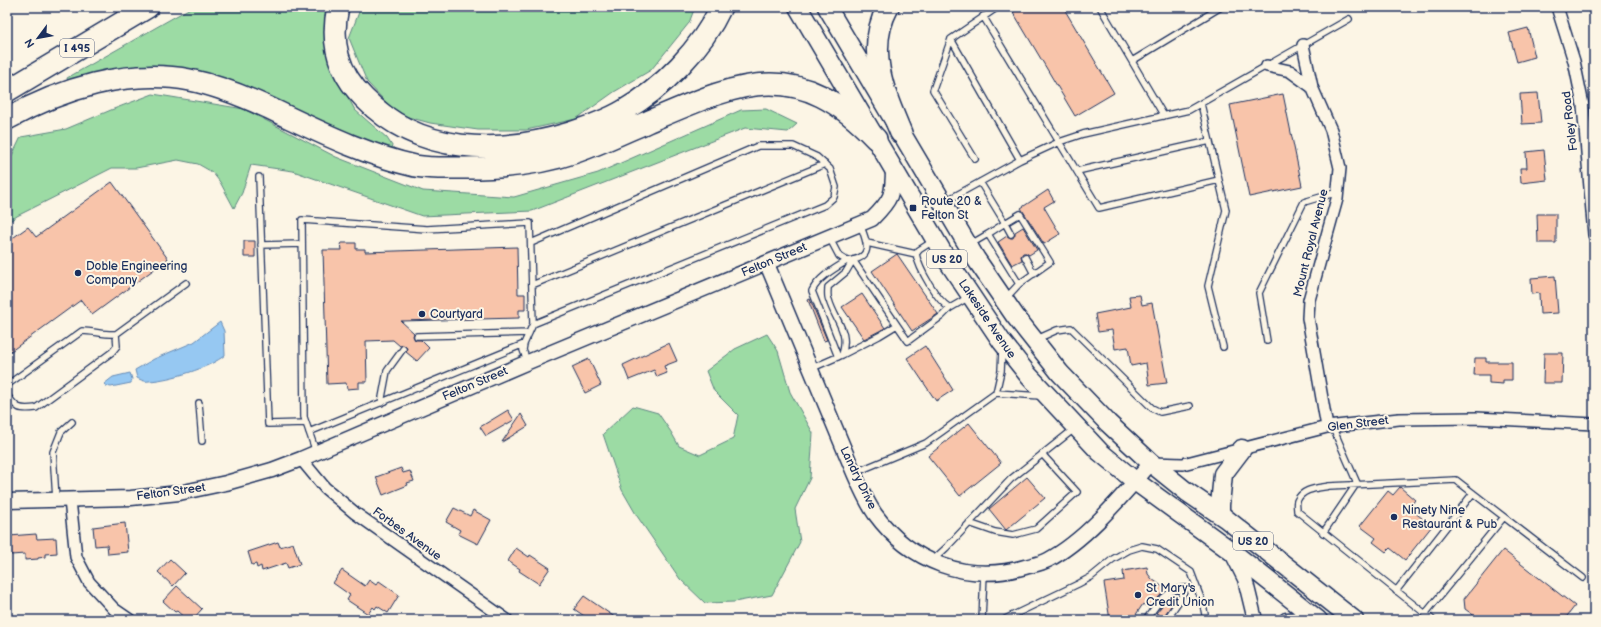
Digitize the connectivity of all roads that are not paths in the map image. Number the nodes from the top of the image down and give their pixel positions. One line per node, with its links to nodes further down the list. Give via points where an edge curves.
1 (148, 7): 18 (highway, I 495)
2 (338, 7): 3 (highway, via 334,33 336,52 350,82 371,106 419,136 482,148 518,145 556,137 604,121 624,111 660,84 683,62 708,30)
3 (721, 7)
4 (798, 7): 23 (main road, Lakeside Avenue / US 20)
5 (827, 7): 22 (main road, Lakeside Avenue / US 20)
6 (888, 7): 22 (highway, via 879,33 877,55 880,78)
7 (998, 7): 11 (lane)
8 (1100, 7): 15 (lane)
9 (1221, 7): 15 (lane)
10 (1557, 7): 40 (street, Foley Road, via 1574,61 1582,105)
11 (983, 16): 13 (lane); 25 (lane)
12 (1349, 19): 14 (lane)
13 (951, 38): 26 (lane, via 933,90); 27 (lane)
14 (1303, 45): 16 (lane); 17 (street, Mount Royal Avenue)
15 (1132, 61): 20 (lane)
16 (1267, 66): 17 (street, via 1290,71); 19 (lane)
17 (1312, 87): 34 (street, Mount Royal Avenue, via 1331,130 1340,168)
18 (7, 91)
19 (1201, 104): 20 (lane, via 1189,110); 24 (lane)
20 (1164, 116): 25 (lane)
21 (7, 119): 23 (highway, via 48,98 87,86 126,78 165,77 191,80 235,94 376,155 427,167 482,168 523,165 570,154 725,91 770,83 795,86 812,92 852,116)
22 (900, 133): 35 (main road, Lakeside Avenue / US 20)
23 (876, 139): 29 (main road, Lakeside Avenue / US 20)
24 (1210, 141): 30 (lane); 32 (lane)
25 (1059, 142): 27 (lane); 30 (lane)
26 (975, 159)
27 (1020, 160): 33 (lane)
28 (825, 164): 43 (lane, via 817,157 793,146 758,146); 55 (lane); 59 (lane, via 830,169 836,187 834,197 825,205)
29 (893, 168): 36 (street, Felton Street, via 893,190 886,206 872,219); 42 (main road, Lakeside Avenue / US 20)
30 (1077, 171): 32 (lane, via 1099,208)
31 (259, 176): 46 (lane)
32 (1219, 180): 68 (lane, via 1226,210 1208,286)
33 (980, 182): 35 (lane); 37 (lane)
34 (1338, 192): 65 (lane, via 1304,202 1259,293); 84 (street, Mount Royal Avenue, via 1309,300 1308,318)
35 (942, 203): 47 (main road, Lakeside Avenue / US 20)
36 (859, 223): 41 (street, Felton Street); 44 (lane)
37 (1005, 223): 38 (lane); 39 (lane); 52 (lane, via 1020,214 1050,262)
38 (988, 234): 47 (lane); 54 (lane)
39 (1011, 234)
40 (1594, 235)
41 (829, 237): 50 (lane, via 839,256); 51 (street, Felton Street)
42 (936, 240): 48 (lane); 56 (main road, Lakeside Avenue / US 20)
43 (531, 243): 45 (lane, via 530,223 426,229 302,220); 55 (lane)
44 (867, 243): 48 (lane); 50 (lane, via 862,257)
45 (302, 244): 46 (lane); 81 (lane)
46 (262, 245): 81 (lane, via 268,424)
47 (968, 246): 57 (main road, Lakeside Avenue / US 20)
48 (916, 254): 58 (lane, via 918,265 943,304)
49 (1025, 257): 52 (lane)
50 (850, 260): 60 (lane); 70 (lane, via 846,272 828,287 828,300 846,344); 70 (lane, via 815,284 812,291)
51 (767, 264): 71 (street, Felton Street); 72 (street, Landry Drive)
52 (1034, 274): 54 (lane)
53 (186, 283): 62 (lane)
54 (1019, 284): 57 (lane)
55 (532, 285): 59 (lane)
56 (971, 296): 58 (lane); 66 (main road, Lakeside Avenue / US 20)
57 (1003, 300): 64 (main road, Lakeside Avenue / US 20)
58 (950, 308): 60 (lane, via 908,341)
59 (533, 324): 61 (lane)
60 (897, 325): 70 (lane)
61 (529, 333): 63 (lane); 67 (lane)
62 (116, 334): 73 (lane, via 82,331); 75 (lane, via 117,346 112,352 36,408 25,409 15,406)
63 (417, 336)
64 (1034, 341): 79 (lane, via 1057,330 1071,328 1152,408 1160,412); 91 (main road, Lakeside Avenue / US 20, via 1060,373)
65 (1267, 341)
66 (1002, 342): 74 (lane, via 1001,371); 76 (main road, Lakeside Avenue / US 20)
67 (524, 344): 71 (lane); 78 (lane)
68 (1223, 348)
69 (402, 349): 78 (lane, via 387,371)
70 (840, 356): 72 (lane)
71 (528, 362): 88 (street, Felton Street)
72 (810, 370): 92 (street, Landry Drive)
73 (7, 385)
74 (996, 393): 76 (lane); 92 (lane, via 926,443)
75 (7, 394)
76 (1048, 397): 83 (main road, Lakeside Avenue / US 20)
77 (199, 403): 86 (lane)
78 (381, 403): 85 (lane)
79 (1190, 406)
80 (72, 422): 96 (lane, via 61,432 52,452)
81 (306, 423): 85 (lane)
82 (1594, 424): 84 (street, Glen Street, via 1437,418 1399,419)
83 (1076, 427): 89 (lane); 93 (main road, Lakeside Avenue / US 20, via 1100,452)
84 (1330, 427): 87 (street, Glen Street); 94 (lane)
85 (309, 432): 88 (lane)
86 (202, 441)
87 (1242, 449): 91 (street, Glen Street, via 1183,464); 99 (main road, via 1223,474 1220,513)
88 (316, 452): 90 (street, Felton Street)
89 (1042, 454): 100 (lane, via 1011,479); 100 (lane, via 1076,492 1036,529 1013,535)
90 (302, 459): 96 (street, Felton Street, via 249,477 178,493 131,498); 109 (street, Forbes Avenue, via 325,488 355,513)
91 (1151, 463): 93 (street); 99 (main road, US 20)
92 (854, 473): 103 (street, Landry Drive, via 875,513 890,531)
93 (1135, 481): 102 (main road, US 20); 104 (street, Landry Drive, via 1086,532 1047,560 1008,572)
94 (1357, 483): 95 (lane, via 1456,480); 101 (lane); 101 (lane, via 1312,489 1303,493 1297,501 1297,511)
95 (1473, 493): 98 (lane); 106 (lane)
96 (63, 500): 97 (street, Felton Street); 108 (street, via 76,557 89,582 114,608)
97 (7, 501)
98 (1504, 517): 105 (lane); 107 (lane)
99 (1225, 518): 119 (main road, US 20)
100 (969, 523): 103 (lane)
101 (1323, 533): 106 (lane)
102 (1231, 551): 116 (street, via 1245,578); 118 (main road, US 20)
103 (931, 561): 104 (street, Landry Drive, via 951,568)
104 (984, 573): 110 (lane)
105 (1583, 578)
106 (1396, 591): 107 (lane)
107 (1425, 614): 120 (lane)
108 (130, 620)
109 (507, 620)
110 (982, 620)
111 (990, 620): 112 (lane)
112 (1003, 620): 115 (lane, via 1078,584 1113,559 1142,546 1157,549 1191,572)
113 (1146, 620): 114 (lane, via 1168,593 1177,588 1186,588)
114 (1166, 620)
115 (1206, 620)
116 (1256, 620)
117 (1286, 620): 118 (street)
118 (1317, 620)
119 (1354, 620)
120 (1433, 620)

